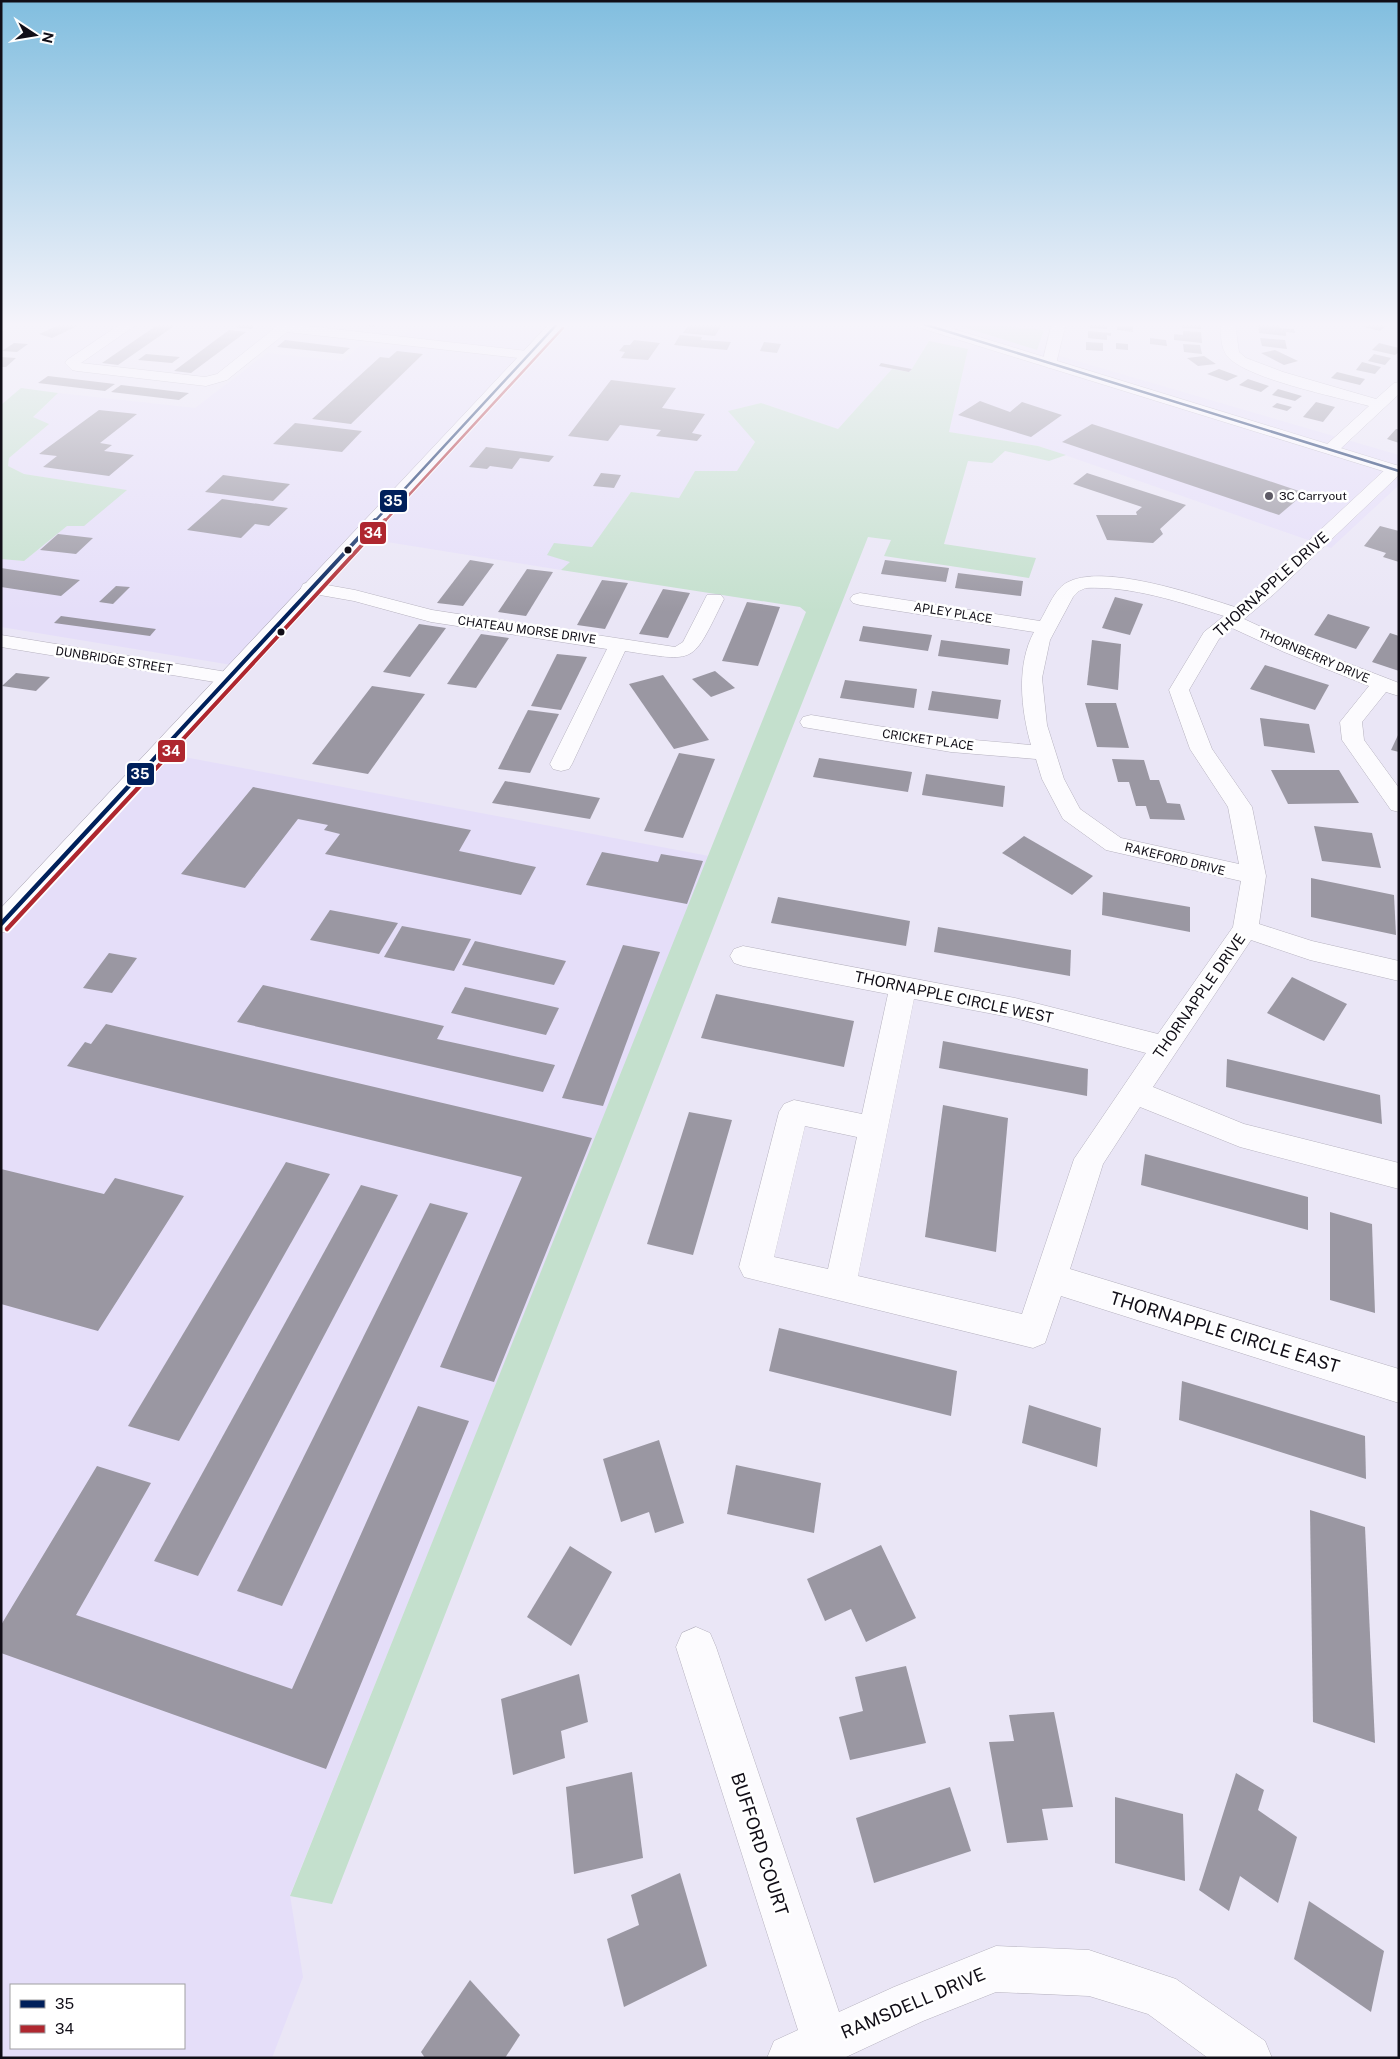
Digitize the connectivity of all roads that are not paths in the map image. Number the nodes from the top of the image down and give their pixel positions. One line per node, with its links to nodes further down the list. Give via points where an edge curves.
1 (467, 419): 6 (street)
2 (1232, 419): 4 (street)
3 (1363, 419): 4 (street)
4 (1331, 449): 5 (street)
5 (1397, 470): 9 (street, THORNAPPLE DRIVE)
6 (310, 588): 12 (street, CHATEAU MORSE DRIVE, via 431,616); 13 (street)
7 (714, 599): 12 (street, CHATEAU MORSE DRIVE, via 691,645 685,650 676,653)
8 (860, 599): 10 (street, APLEY PLACE)
9 (1234, 617): 10 (street, RAKEFORD DRIVE, via 1164,590 1100,582 1072,587); 14 (street, THORNBERRY DRIVE, via 1291,648); 19 (street, THORNAPPLE DRIVE, via 1211,636 1179,690 1201,749 1240,807)
10 (1046, 628): 16 (street, RAKEFORD DRIVE, via 1040,640 1032,678 1036,725)
11 (1, 641): 13 (street, DUNBRIDGE STREET)
12 (619, 644): 17 (street)
13 (227, 678): 20 (street)
14 (1390, 687): 18 (street, via 1351,722 1353,740)
15 (811, 722): 16 (street, CRICKET PLACE, via 951,745)
16 (1045, 753): 19 (street, RAKEFORD DRIVE, via 1053,780 1071,814 1114,844)
17 (561, 764)
18 (1399, 805)
19 (1254, 876): 21 (street, THORNAPPLE DRIVE)
20 (1, 924)
21 (1245, 929): 23 (street, via 1310,950); 25 (street, THORNAPPLE DRIVE)
22 (742, 956): 24 (street, THORNAPPLE CIRCLE WEST)
23 (1399, 971)
24 (903, 986): 25 (street, THORNAPPLE CIRCLE WEST, via 1015,1008); 27 (street)
25 (1165, 1047): 26 (street, THORNAPPLE DRIVE)
26 (1134, 1092): 28 (street, via 1240,1135); 29 (street, THORNAPPLE DRIVE, via 1089,1159)
27 (872, 1128): 30 (street); 30 (street, via 794,1112 755,1267)
28 (1399, 1176)
29 (1051, 1278): 30 (street, THORNAPPLE DRIVE, via 1033,1332); 31 (street, THORNAPPLE CIRCLE EAST)
30 (840, 1287)
31 (1399, 1386)
32 (696, 1647): 33 (street, BUFFORD COURT)
33 (808, 2049): 34 (street, RAMSDELL DRIVE, via 918,1999 996,1969 1005,1969 1089,1973 1160,1995)
34 (1248, 2058)

